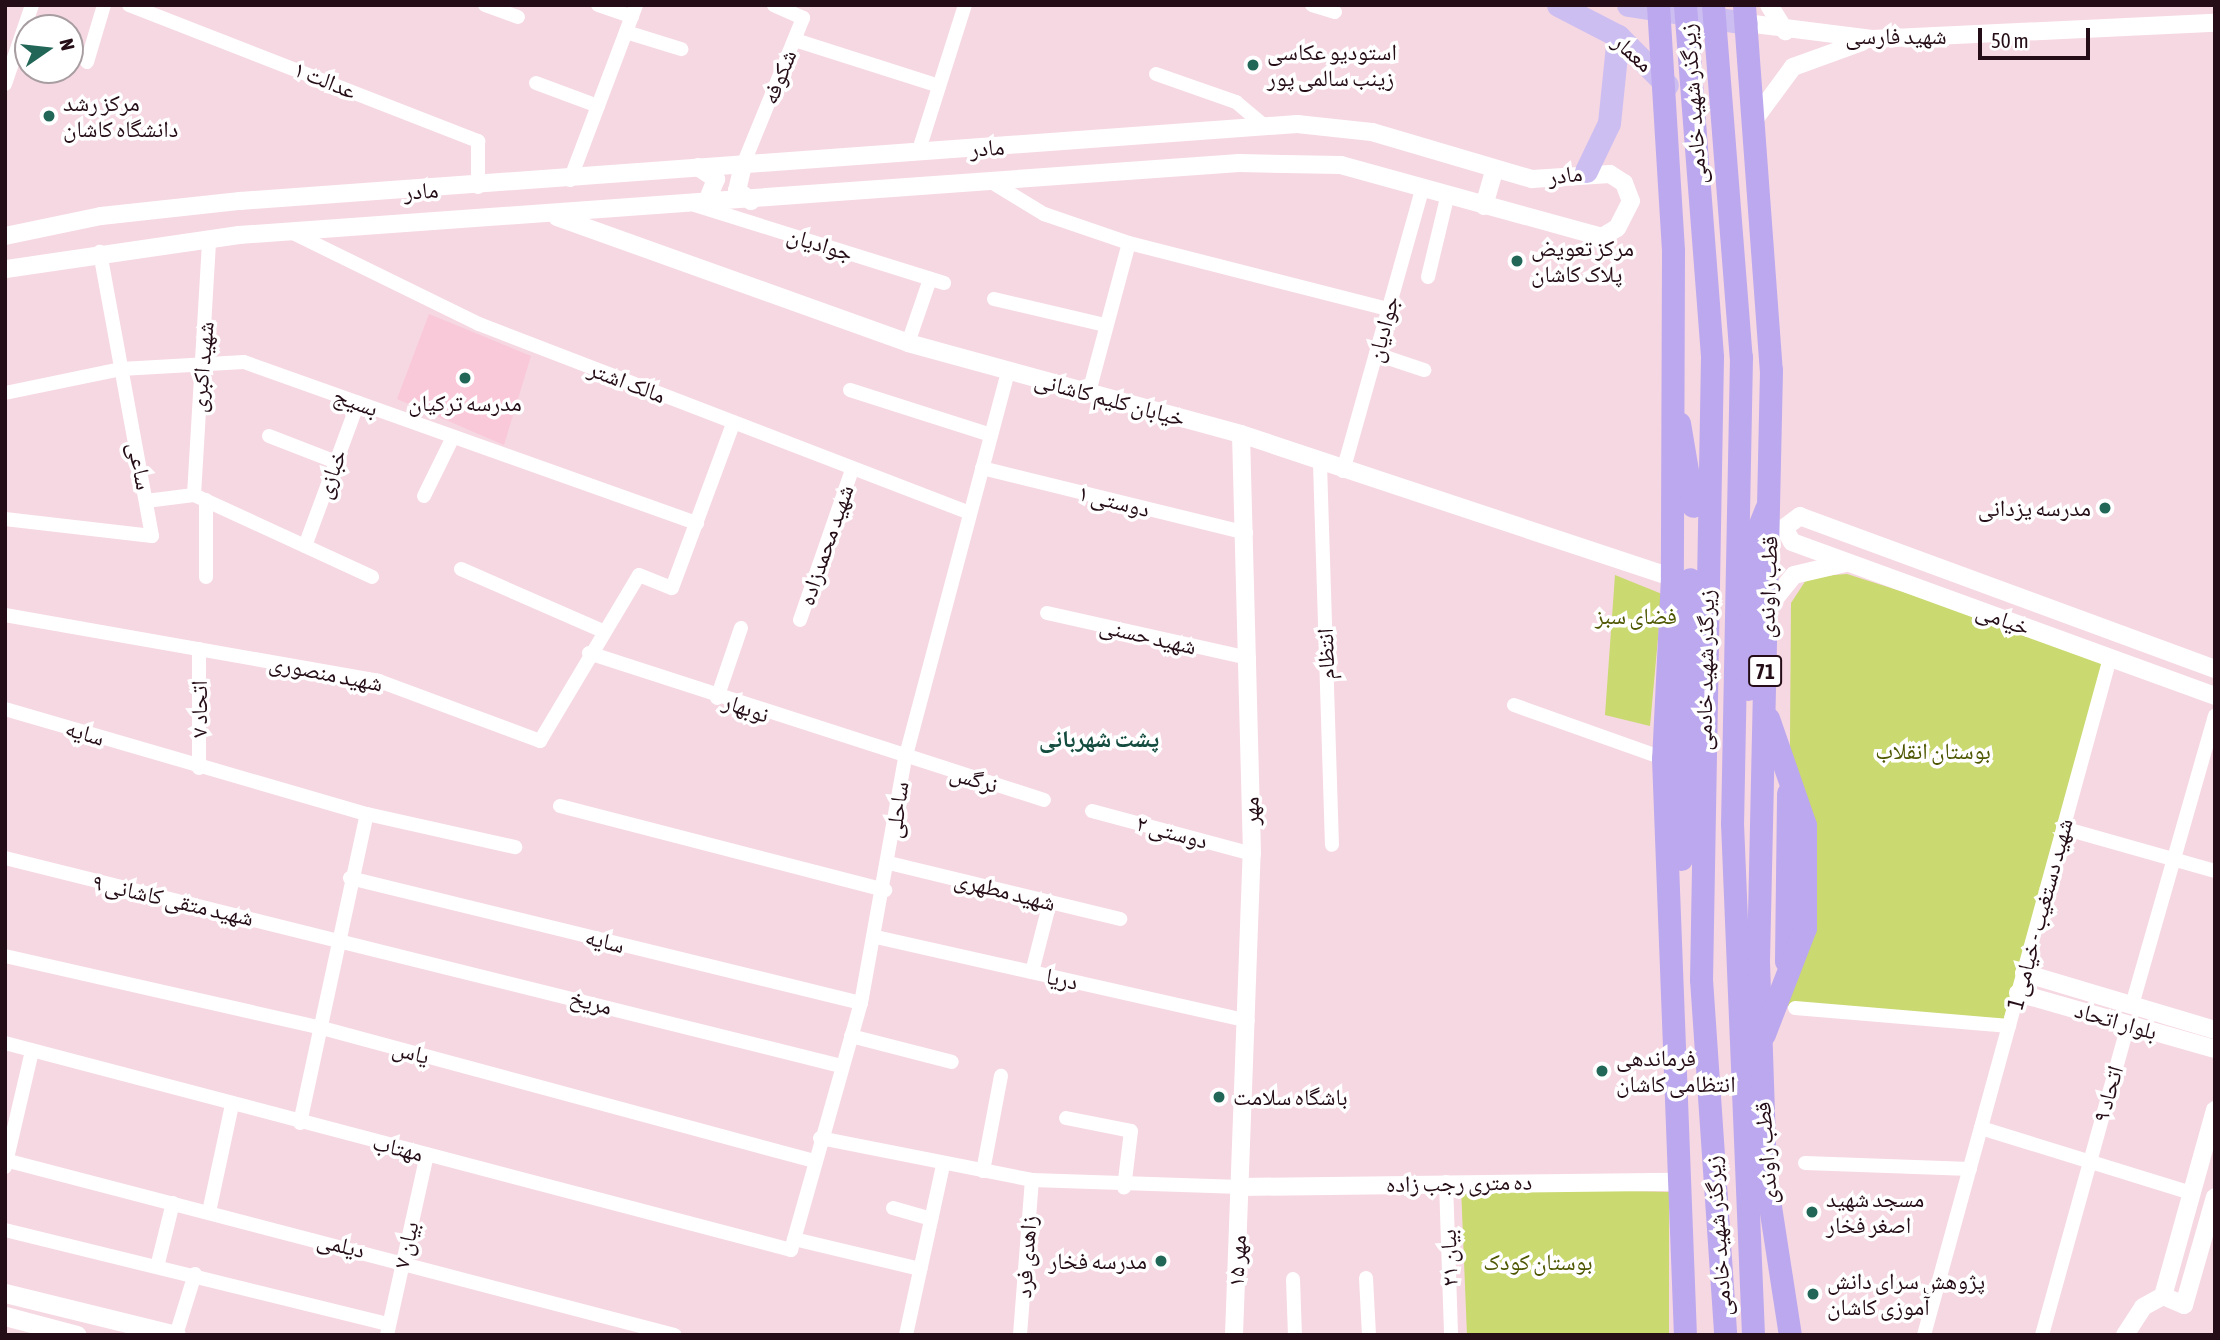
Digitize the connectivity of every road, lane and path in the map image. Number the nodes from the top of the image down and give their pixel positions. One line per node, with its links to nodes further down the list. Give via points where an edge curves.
1 (32, 5): 27 (street)
2 (104, 5): 24 (street)
3 (129, 5): 40 (street, عدالت ۱, via 478,141)
4 (485, 5): 16 (street)
5 (598, 5): 13 (street)
6 (774, 5): 22 (street, شکوفه, via 803,18)
7 (965, 5): 29 (street)
8 (1312, 5): 14 (street)
9 (1558, 5): 20 (main road, معمار)
10 (1628, 5): 12 (main road, معمار)
11 (1769, 5): 18 (street)
12 (1668, 9): 15 (main road, معمار); 28 (highway); 136 (highway, زیرگذر شهید خادمی, via 1712,357)
13 (634, 11): 19 (street)
14 (1335, 12)
15 (1733, 14): 18 (street, شهید فارسی); 31 (highway, قطب راوندی / 71); 132 (highway, زیرگذر شهید خادمی, via 1741,357)
16 (518, 17)
17 (2215, 23): 21 (street, شهید فارسی)
18 (1785, 31): 21 (street, شهید فارسی)
19 (626, 32): 23 (street); 30 (street)
20 (1618, 36): 28 (main road, معمار); 36 (main road, via 1608,123)
21 (1872, 39): 31 (street, via 1793,67)
22 (794, 40): 29 (street); 34 (street, شکوفه)
23 (681, 49)
24 (87, 62)
25 (1156, 74): 32 (street, via 1236,102)
26 (536, 83): 30 (street)
27 (5, 84)
28 (1667, 85): 57 (highway)
29 (939, 86): 33 (street)
30 (598, 106): 38 (street)
31 (1754, 120): 44 (highway, قطب راوندی / 71)
32 (1266, 127): 33 (street, مادر); 37 (street, مادر, via 1337,124)
33 (918, 153): 34 (street, مادر)
34 (743, 165): 35 (street, مادر); 43 (street, via 737,190)
35 (698, 167): 38 (street, مادر); 45 (street, via 716,179)
36 (1586, 171): 37 (street, مادر, via 1555,179); 46 (street, مادر, via 1611,174 1624,183 1631,201 1622,222 1602,237)
37 (1494, 172): 46 (street)
38 (570, 180): 40 (street, مادر)
39 (993, 183): 41 (street, مادر, via 1307,160); 43 (street, مادر); 51 (street, via 1044,214)
40 (478, 187): 49 (street, مادر, via 240,201 101,216)
41 (1423, 187): 42 (street, مادر); 56 (street, جوادیان)
42 (1448, 194): 46 (street, مادر); 54 (street)
43 (751, 201): 45 (street, مادر)
44 (1761, 202): 57 (highway, via 1745,167 1719,156 1687,179 1690,287); 80 (highway, قطب راوندی / 71)
45 (701, 205): 47 (street, مادر); 59 (street, جوادیان, via 937,281)
46 (1484, 206)
47 (550, 215): 48 (street, مادر); 59 (street, خیابان کلیم کاشانی)
48 (293, 233): 50 (street, مادر); 70 (street, مالک اشتر, via 479,324)
49 (5, 236)
50 (209, 239): 52 (street, مادر); 61 (street, شهید اکبری)
51 (1129, 243): 56 (street); 58 (street)
52 (100, 251): 53 (street, مادر); 62 (street, ساعی)
53 (5, 269)
54 (1428, 277)
55 (994, 299): 58 (street)
56 (1388, 309): 60 (street, جوادیان)
57 (1674, 316): 68 (highway)
58 (1105, 325): 66 (street)
59 (908, 343): 64 (street, خیابان کلیم کاشانی)
60 (1376, 355): 63 (street); 79 (street, جوادیان)
61 (204, 363): 62 (street, بسیج); 69 (street, بسیج, via 244,362); 82 (street, شهید اکبری)
62 (121, 369): 67 (street, بسیج); 83 (street, ساعی)
63 (1424, 370)
64 (1008, 372): 66 (street, خیابان کلیم کاشانی); 71 (street, ساحلی)
65 (850, 390): 71 (street)
66 (1089, 392): 72 (street, خیابان کلیم کاشانی)
67 (5, 393)
68 (1672, 393): 93 (highway); 136 (highway, via 1693,484 1680,911)
69 (358, 403): 74 (street, بسیج); 75 (street, خبازی)
70 (733, 424): 78 (street, مالک اشتر); 86 (street)
71 (991, 435): 77 (street, ساحلی)
72 (1241, 435): 76 (street, خیابان کلیم کاشانی); 87 (street, مهر)
73 (269, 436): 75 (street)
74 (453, 437): 81 (street); 86 (street, بسیج)
75 (336, 461): 88 (street, خبازی)
76 (1320, 464): 79 (street, خیابان کلیم کاشانی); 119 (street, انتظام)
77 (982, 468): 84 (street, ساحلی); 87 (street, دوستی ۱)
78 (852, 470): 84 (street, مالک اشتر); 97 (street, شهید محمدزاده)
79 (1343, 471): 93 (street, خیابان کلیم کاشانی)
80 (1772, 495): 94 (highway, قطب راوندی / 71); 132 (highway, via 1753,541 1745,888)
81 (424, 496)
82 (200, 497): 83 (street); 88 (street); 91 (street, شهید اکبری)
83 (146, 501): 85 (street, ساعی, via 152,536)
84 (970, 513): 112 (street, ساحلی)
85 (5, 519)
86 (697, 523): 99 (street, via 672,589 639,575)
87 (1246, 533): 102 (street, مهر)
88 (305, 546): 92 (street)
89 (1847, 562): 94 (street, via 1794,575); 103 (street, خیامی); 104 (street, خیامی, via 1792,542 1784,528 1800,516)
90 (461, 569): 99 (street)
91 (206, 576)
92 (372, 577)
93 (1672, 577): 111 (highway)
94 (1768, 607): 107 (highway, قطب راوندی / 71)
95 (1047, 613): 102 (street, شهید حسنی)
96 (5, 615): 100 (street, شهید منصوری)
97 (800, 620)
98 (741, 628): 106 (street)
99 (603, 631): 101 (street)
100 (199, 649): 101 (street, شهید منصوری, via 379,681 540,741); 113 (street, اتحاد ۷)
101 (589, 653): 106 (street, نوبهار)
102 (1249, 658): 121 (street, مهر)
103 (2110, 658): 105 (street, خیامی); 118 (street, شهید دستغیب - خیامی 1)
104 (2215, 669)
105 (2215, 696)
106 (717, 698): 112 (street, نوبهار)
107 (1764, 704): 148 (highway, قطب راوندی / 71); 148 (highway, via 1788,776 1786,978)
108 (1514, 705): 111 (street)
109 (5, 709): 113 (street, سایه)
110 (2215, 716): 123 (street)
111 (1663, 758): 170 (highway)
112 (905, 759): 114 (street, نرگس); 124 (street, ساحلی)
113 (199, 768): 117 (street, سایه)
114 (1044, 800)
115 (560, 806): 127 (street)
116 (1091, 811): 121 (street, دوستی ۲)
117 (367, 814): 120 (street, سایه); 126 (street)
118 (2063, 828): 123 (street); 135 (street, شهید دستغیب - خیامی 1)
119 (1332, 845)
120 (515, 847)
121 (1252, 854): 141 (street, مهر)
122 (5, 858): 130 (street, شهید متقی کاشانی ۹)
123 (2174, 858): 125 (street); 139 (street)
124 (889, 863): 127 (street, ساحلی); 128 (street, شهید مطهری)
125 (2215, 871)
126 (350, 878): 130 (street); 138 (street, سایه)
127 (885, 890): 131 (street, ساحلی)
128 (1050, 902): 129 (street, شهید مطهری); 134 (street)
129 (1120, 919)
130 (341, 937): 144 (street); 152 (street, مریخ)
131 (876, 937): 134 (street, دریا); 138 (street, ساحلی)
132 (1734, 950): 203 (highway, زیرگذر شهید خادمی)
133 (5, 956): 144 (street, یاس)
134 (1032, 972): 141 (street, دریا)
135 (2024, 973): 137 (street, شهید دستغیب - خیامی 1); 139 (street, بلوار اتحاد)
136 (1701, 979): 202 (highway, زیرگذر شهید خادمی)
137 (2018, 993): 142 (street, بلوار اتحاد); 143 (street, شهید دستغیب - خیامی 1)
138 (860, 1003): 146 (street, ساحلی)
139 (2133, 1005): 145 (street, بلوار اتحاد)
140 (1795, 1008): 143 (street)
141 (1248, 1021): 171 (street, مهر)
142 (2128, 1024): 149 (street, بلوار اتحاد); 164 (street, اتحاد ۹)
143 (2009, 1026): 158 (street, شهید دستغیب - خیامی 1)
144 (322, 1028): 157 (street); 161 (street, یاس)
145 (2215, 1030)
146 (851, 1036): 151 (street); 152 (street, ساحلی)
147 (5, 1043): 150 (street, مهتاب)
148 (1760, 1044): 187 (highway, قطب راوندی / 71)
149 (2215, 1049)
150 (32, 1051): 154 (street, مهتاب); 162 (street)
151 (952, 1062)
152 (841, 1066): 159 (street, ساحلی)
153 (1001, 1076): 167 (street)
154 (232, 1105): 157 (street, مهتاب); 177 (street)
155 (2215, 1110): 173 (street)
156 (1066, 1118): 172 (street, via 1131,1131)
157 (300, 1123): 160 (street, مهتاب)
158 (1981, 1128): 164 (street); 166 (street, شهید دستغیب - خیامی 1)
159 (820, 1138): 161 (street, ساحلی); 165 (street)
160 (427, 1155): 180 (street, مهتاب); 181 (street, بیان ۷)
161 (814, 1161): 180 (street, ساحلی)
162 (6, 1162): 175 (street, دیلمی)
163 (1805, 1163): 166 (street)
164 (2088, 1164): 173 (street); 206 (street, اتحاد ۹)
165 (943, 1166): 167 (street); 178 (street)
166 (1970, 1169): 205 (street, شهید دستغیب - خیامی 1)
167 (983, 1171): 168 (street)
168 (1032, 1180): 172 (street); 197 (street, زاهدی فرد)
169 (1446, 1182): 170 (street, ده متری رجب زاده); 171 (street, ده متری رجب زاده); 201 (street, بیان ۲۱)
170 (1676, 1182): 191 (highway)
171 (1241, 1187): 172 (street); 198 (street, مهر ۱۵)
172 (1124, 1188)
173 (2190, 1193): 189 (street)
174 (2215, 1198): 189 (street, via 2184,1305)
175 (173, 1203): 177 (street, دیلمی); 182 (street)
176 (893, 1208): 178 (street)
177 (209, 1212): 181 (street, دیلمی)
178 (931, 1219): 183 (street)
179 (5, 1230): 182 (street)
180 (793, 1244): 183 (street, مهتاب)
181 (402, 1261): 192 (street, بیان ۷); 195 (street, دیلمی)
182 (157, 1267): 184 (street)
183 (920, 1269): 196 (street)
184 (195, 1274): 192 (street); 194 (street)
185 (1366, 1278): 200 (street)
186 (1293, 1279): 199 (street)
187 (1771, 1289): 191 (highway, via 1735,1325 1713,1329); 204 (highway, قطب راوندی / 71)
188 (5, 1293): 194 (main road)
189 (2163, 1296): 207 (street, via 2143,1307)
190 (5, 1316): 193 (main road)
191 (1687, 1321)
192 (388, 1329)
193 (77, 1335)
194 (176, 1335)
195 (675, 1335)
196 (906, 1335)
197 (1020, 1335)
198 (1234, 1335)
199 (1295, 1335)
200 (1369, 1335)
201 (1451, 1335)
202 (1725, 1335)
203 (1753, 1335)
204 (1790, 1335)
205 (1924, 1335)
206 (2042, 1335)
207 (2125, 1335)

